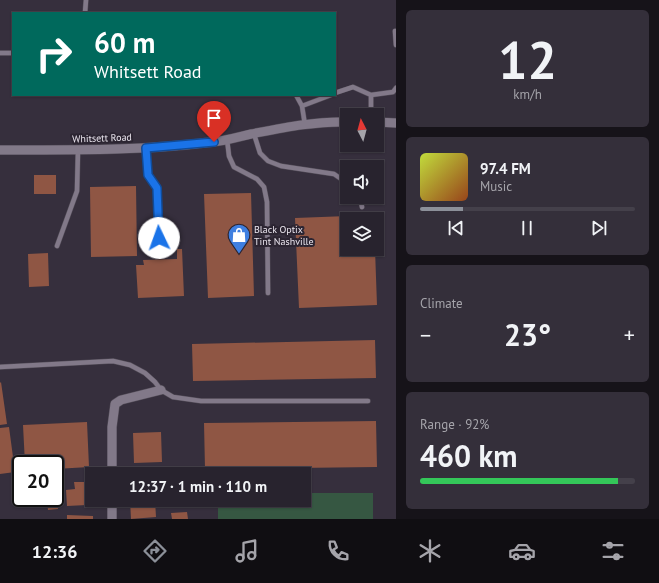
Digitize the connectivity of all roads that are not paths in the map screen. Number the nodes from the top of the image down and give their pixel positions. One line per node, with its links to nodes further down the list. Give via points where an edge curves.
1 (86, 0): 2 (lane)
2 (85, 12)
3 (395, 31): 4 (lane)
4 (396, 45)
5 (0, 53): 6 (lane)
6 (12, 53)
7 (396, 88): 9 (lane, via 393,92)
8 (336, 94): 9 (lane, via 353,87)
9 (371, 95): 13 (lane)
10 (297, 96): 12 (lane)
11 (328, 96): 12 (lane)
12 (302, 106): 17 (lane)
13 (372, 108)
14 (340, 122): 17 (street, Whitsett Road)
15 (384, 122): 16 (street)
16 (396, 123)
17 (305, 125): 18 (street, Whitsett Road)
18 (254, 134): 19 (street, Whitsett Road); 23 (lane, via 260,153 268,161 281,166 334,174)
19 (227, 139): 20 (street, Whitsett Road); 28 (lane, via 229,156 234,167 257,179 264,187 267,202)
20 (146, 148): 22 (street, Whitsett Road); 26 (lane, via 148,175 157,188)
21 (0, 150): 22 (street, Whitsett Road)
22 (78, 150): 27 (lane, via 77,191)
23 (340, 178)
24 (361, 204): 25 (lane)
25 (362, 208)
26 (159, 238)
27 (57, 246)
28 (268, 293)
29 (0, 367): 30 (lane, via 113,361 130,365 144,373)
30 (160, 390): 31 (lane, via 173,397 202,401); 32 (street, via 115,404)
31 (368, 401)
32 (112, 467)
33 (112, 507): 34 (street)
34 (112, 519)

